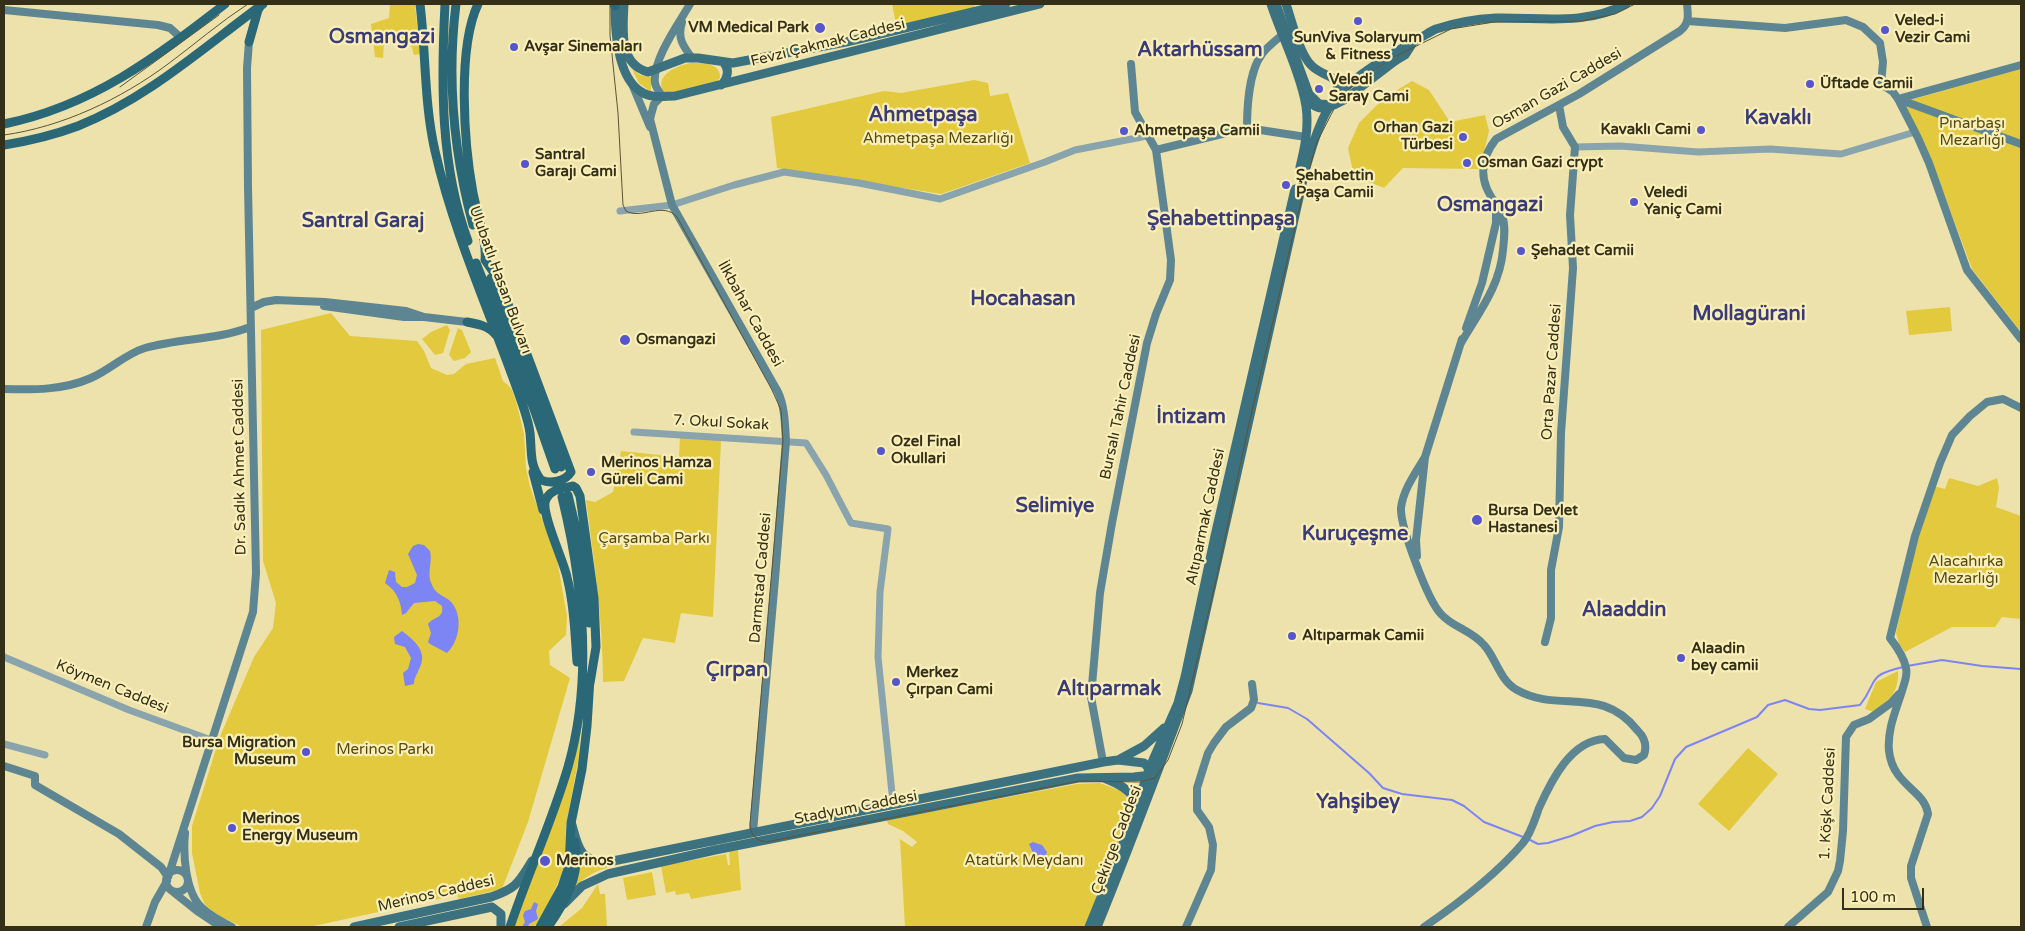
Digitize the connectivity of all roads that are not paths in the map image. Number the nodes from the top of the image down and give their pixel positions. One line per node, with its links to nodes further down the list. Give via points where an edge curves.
1 (225, 4): 22 (highway)
2 (263, 4): 20 (highway); 23 (highway, via 258,10)
3 (420, 4): 52 (highway, via 431,128)
4 (445, 4): 54 (highway, Ulubatlı Hasan Bulvarı, via 443,58 447,147 465,234)
5 (456, 4): 53 (highway, Ulubatlı Hasan Bulvarı, via 453,55 457,144 469,208)
6 (478, 4): 53 (highway, via 472,17 467,48 466,115 468,161 478,220 487,249)
7 (617, 4): 29 (main road, via 627,54 640,70); 30 (main road, via 617,46)
8 (690, 4): 18 (main road)
9 (1006, 4): 26 (main road, via 846,42 733,63)
10 (1040, 4): 31 (main road, Fevzi Çakmak Caddesi)
11 (1271, 4): 21 (main road)
12 (1276, 4): 24 (main road, bridge, via 1309,94 1320,104 1334,105 1344,100 1405,55)
13 (1286, 4): 34 (main road, via 1306,59 1322,74 1338,82)
14 (1626, 4): 24 (main road, via 1597,16 1494,18 1451,25 1434,30)
15 (1682, 4): 19 (main road)
16 (1686, 4): 19 (main road)
17 (4, 10): 22 (main road, via 158,25 170,28)
18 (684, 16): 25 (main road, via 681,42); 29 (main road)
19 (1687, 20): 35 (main road, via 1785,28 1850,22 1863,27 1880,42 1884,62 1881,84); 36 (main road, Osman Gazi Caddesi, via 1687,25 1658,46)
20 (239, 22): 23 (highway, via 247,22); 45 (highway, via 175,71 102,116 70,129)
21 (1282, 35): 32 (main road); 39 (main road, via 1261,55 1254,72)
22 (180, 37): 38 (highway, via 118,81 33,118)
23 (249, 42): 55 (main road, Dr. Sadık Ahmet Caddesi, via 247,125)
24 (1414, 42): 34 (main road, via 1392,54)
25 (695, 58): 26 (main road); 29 (main road, via 678,59)
26 (723, 62): 31 (main road, via 727,67 727,77)
27 (1130, 64): 42 (main road, Bursalı Tahir Caddesi, via 1134,112)
28 (2021, 65): 35 (main road)
29 (655, 71): 33 (main road)
30 (632, 84): 33 (main road, via 648,95); 41 (main road)
31 (721, 85): 33 (main road, Fevzi Çakmak Caddesi, via 684,95)
32 (1300, 85): 37 (main road, via 1312,105 1321,109); 43 (main road, via 1306,107)
33 (662, 96): 41 (main road, via 650,113)
34 (1336, 97): 37 (main road)
35 (1898, 99): 40 (main road); 44 (main road)
36 (1559, 105): 46 (main road, via 1563,127); 49 (main road, Osman Gazi Caddesi, via 1496,139 1489,148 1482,172 1486,188)
37 (1330, 107): 48 (main road)
38 (4, 124)
39 (1247, 128): 43 (main road); 47 (main road)
40 (1914, 132): 46 (street, via 1841,154 1770,149 1698,152); 60 (main road, via 1929,163 1967,270)
41 (653, 133): 50 (main road, İlkbahar Caddesi)
42 (1146, 136): 47 (main road, Bursalı Tahir Caddesi); 50 (street, via 1075,150 940,199 784,172)
43 (1306, 138): 48 (main road)
44 (2021, 144)
45 (4, 145)
46 (1575, 147): 72 (main road, Orta Pazar Caddesi, via 1559,527 1551,570 1550,618)
47 (1156, 150): 83 (main road, Bursalı Tahir Caddesi, via 1171,260 1170,280 1147,343 1100,593 1091,698)
48 (1307, 151): 78 (main road, Altıparmak Caddesi, via 1258,344 1185,677 1178,703); 84 (main road, Altıparmak Caddesi, via 1190,681)
49 (1496, 204): 61 (main road, via 1496,223 1482,283); 61 (main road, Osman Gazi Caddesi, via 1504,224 1499,271 1494,289)
50 (672, 205): 51 (street); 65 (main road, İlkbahar Caddesi, via 782,400)
51 (620, 211)
52 (456, 225): 54 (highway); 56 (highway)
53 (485, 260): 54 (highway, Ulubatlı Hasan Bulvarı, via 558,468); 68 (highway, via 496,276 510,309)
54 (484, 282)
55 (251, 308): 57 (main road, via 276,300 325,302); 58 (main road, Dr. Sadık Ahmet Caddesi)
56 (488, 312): 57 (highway, via 487,317 480,321); 59 (highway)
57 (467, 322): 59 (highway, via 487,328)
58 (250, 327): 62 (main road, via 230,335 142,349 92,378 65,386); 79 (main road, Dr. Sadık Ahmet Caddesi, via 256,573 253,612)
59 (498, 337): 67 (highway, via 524,406)
60 (2021, 339)
61 (1461, 343): 66 (main road)
62 (4, 390)
63 (2021, 408): 76 (main road, via 2003,399 1987,402 1952,435 1940,463 1915,536 1890,638 1903,658 1906,670)
64 (634, 432): 65 (street, 7. Okul Sokak)
65 (786, 441): 90 (street, 7. Okul Sokak, via 806,443 851,523 888,529 880,592 878,657); 94 (main road, Darmstad Caddesi)
66 (1425, 457): 71 (main road, via 1416,540); 71 (main road, via 1401,507 1401,517)
67 (532, 462): 68 (highway, via 540,480 547,482 562,480); 70 (highway, via 537,495)
68 (571, 472): 69 (highway)
69 (576, 488): 70 (highway, via 564,487 549,494 544,505); 74 (highway, via 594,598 596,647)
70 (548, 523): 77 (highway, via 567,576 572,604)
71 (1417, 564): 111 (main road, via 1427,592 1442,616 1471,632 1485,646 1510,686 1540,698 1608,706 1632,723 1646,744 1644,755 1636,760 1624,758 1604,739 1587,743 1579,749 1553,779 1528,835 1518,848 1453,907)
72 (1545, 642)
73 (4, 657): 79 (street, Köymen Caddesi, via 129,710)
74 (590, 683): 77 (highway, via 589,616 580,546 565,496 581,615); 93 (highway, via 582,769)
75 (1252, 684): 110 (main road, via 1254,700 1251,708 1226,727 1214,743 1197,788 1197,810 1209,827 1213,845 1211,870)
76 (1902, 690): 112 (main road, 1. Köşk Caddesi, via 1891,704 1854,725 1846,737 1843,831 1838,871 1828,892); 113 (main road, via 1889,735 1889,750 1898,778 1927,807 1928,814 1911,866 1911,878)
77 (580, 705): 95 (highway, via 568,766)
78 (1166, 726): 82 (main road); 86 (main road, Altıparmak Caddesi)
79 (211, 740): 92 (main road, Dr. Sadık Ahmet Caddesi)
80 (4, 744): 81 (street)
81 (45, 754)
82 (1122, 761): 83 (main road); 86 (main road, via 1144,763); 88 (main road, via 1131,765 1130,773)
83 (1103, 762): 90 (main road)
84 (1160, 762): 86 (main road); 89 (main road, Çekirge Caddesi)
85 (4, 766): 97 (main road, via 35,776 35,785 119,834 162,867)
86 (1150, 773): 88 (main road, Stadyum Caddesi); 89 (main road); 91 (main road, Çekirge Caddesi)
87 (1099, 776): 88 (main road, Stadyum Caddesi); 91 (main road, via 1126,789); 99 (main road, Stadyum Caddesi, via 905,812 608,874 582,886)
88 (1111, 776)
89 (1152, 784): 100 (main road, Çekirge Caddesi, via 1137,830)
90 (893, 803): 94 (main road)
91 (1138, 805): 100 (main road, Çekirge Caddesi)
92 (188, 813): 96 (main road, via 184,844); 97 (main road, Dr. Sadık Ahmet Caddesi)
93 (571, 823): 94 (main road, via 577,846 591,860 599,862); 99 (highway, via 577,857 575,876); 108 (highway, via 569,866 562,887)
94 (752, 832)
95 (537, 855): 104 (main road, Merinos Caddesi, via 517,885 507,892); 106 (highway); 107 (highway)
96 (187, 877): 97 (main road, via 176,871); 98 (main road, via 188,884 184,890); 103 (main road, via 201,907)
97 (167, 879): 98 (main road); 101 (main road, Dr. Sadık Ahmet Caddesi)
98 (171, 890): 102 (main road)
99 (563, 906): 109 (highway)
100 (1091, 926)
101 (146, 927)
102 (221, 927)
103 (232, 927)
104 (354, 927)
105 (399, 927): 106 (main road, Merinos Caddesi, via 492,907 501,914)
106 (503, 927)
107 (510, 927)
108 (540, 927)
109 (548, 927)
110 (1186, 927)
111 (1424, 927)
112 (1788, 927)
113 (1927, 927)

